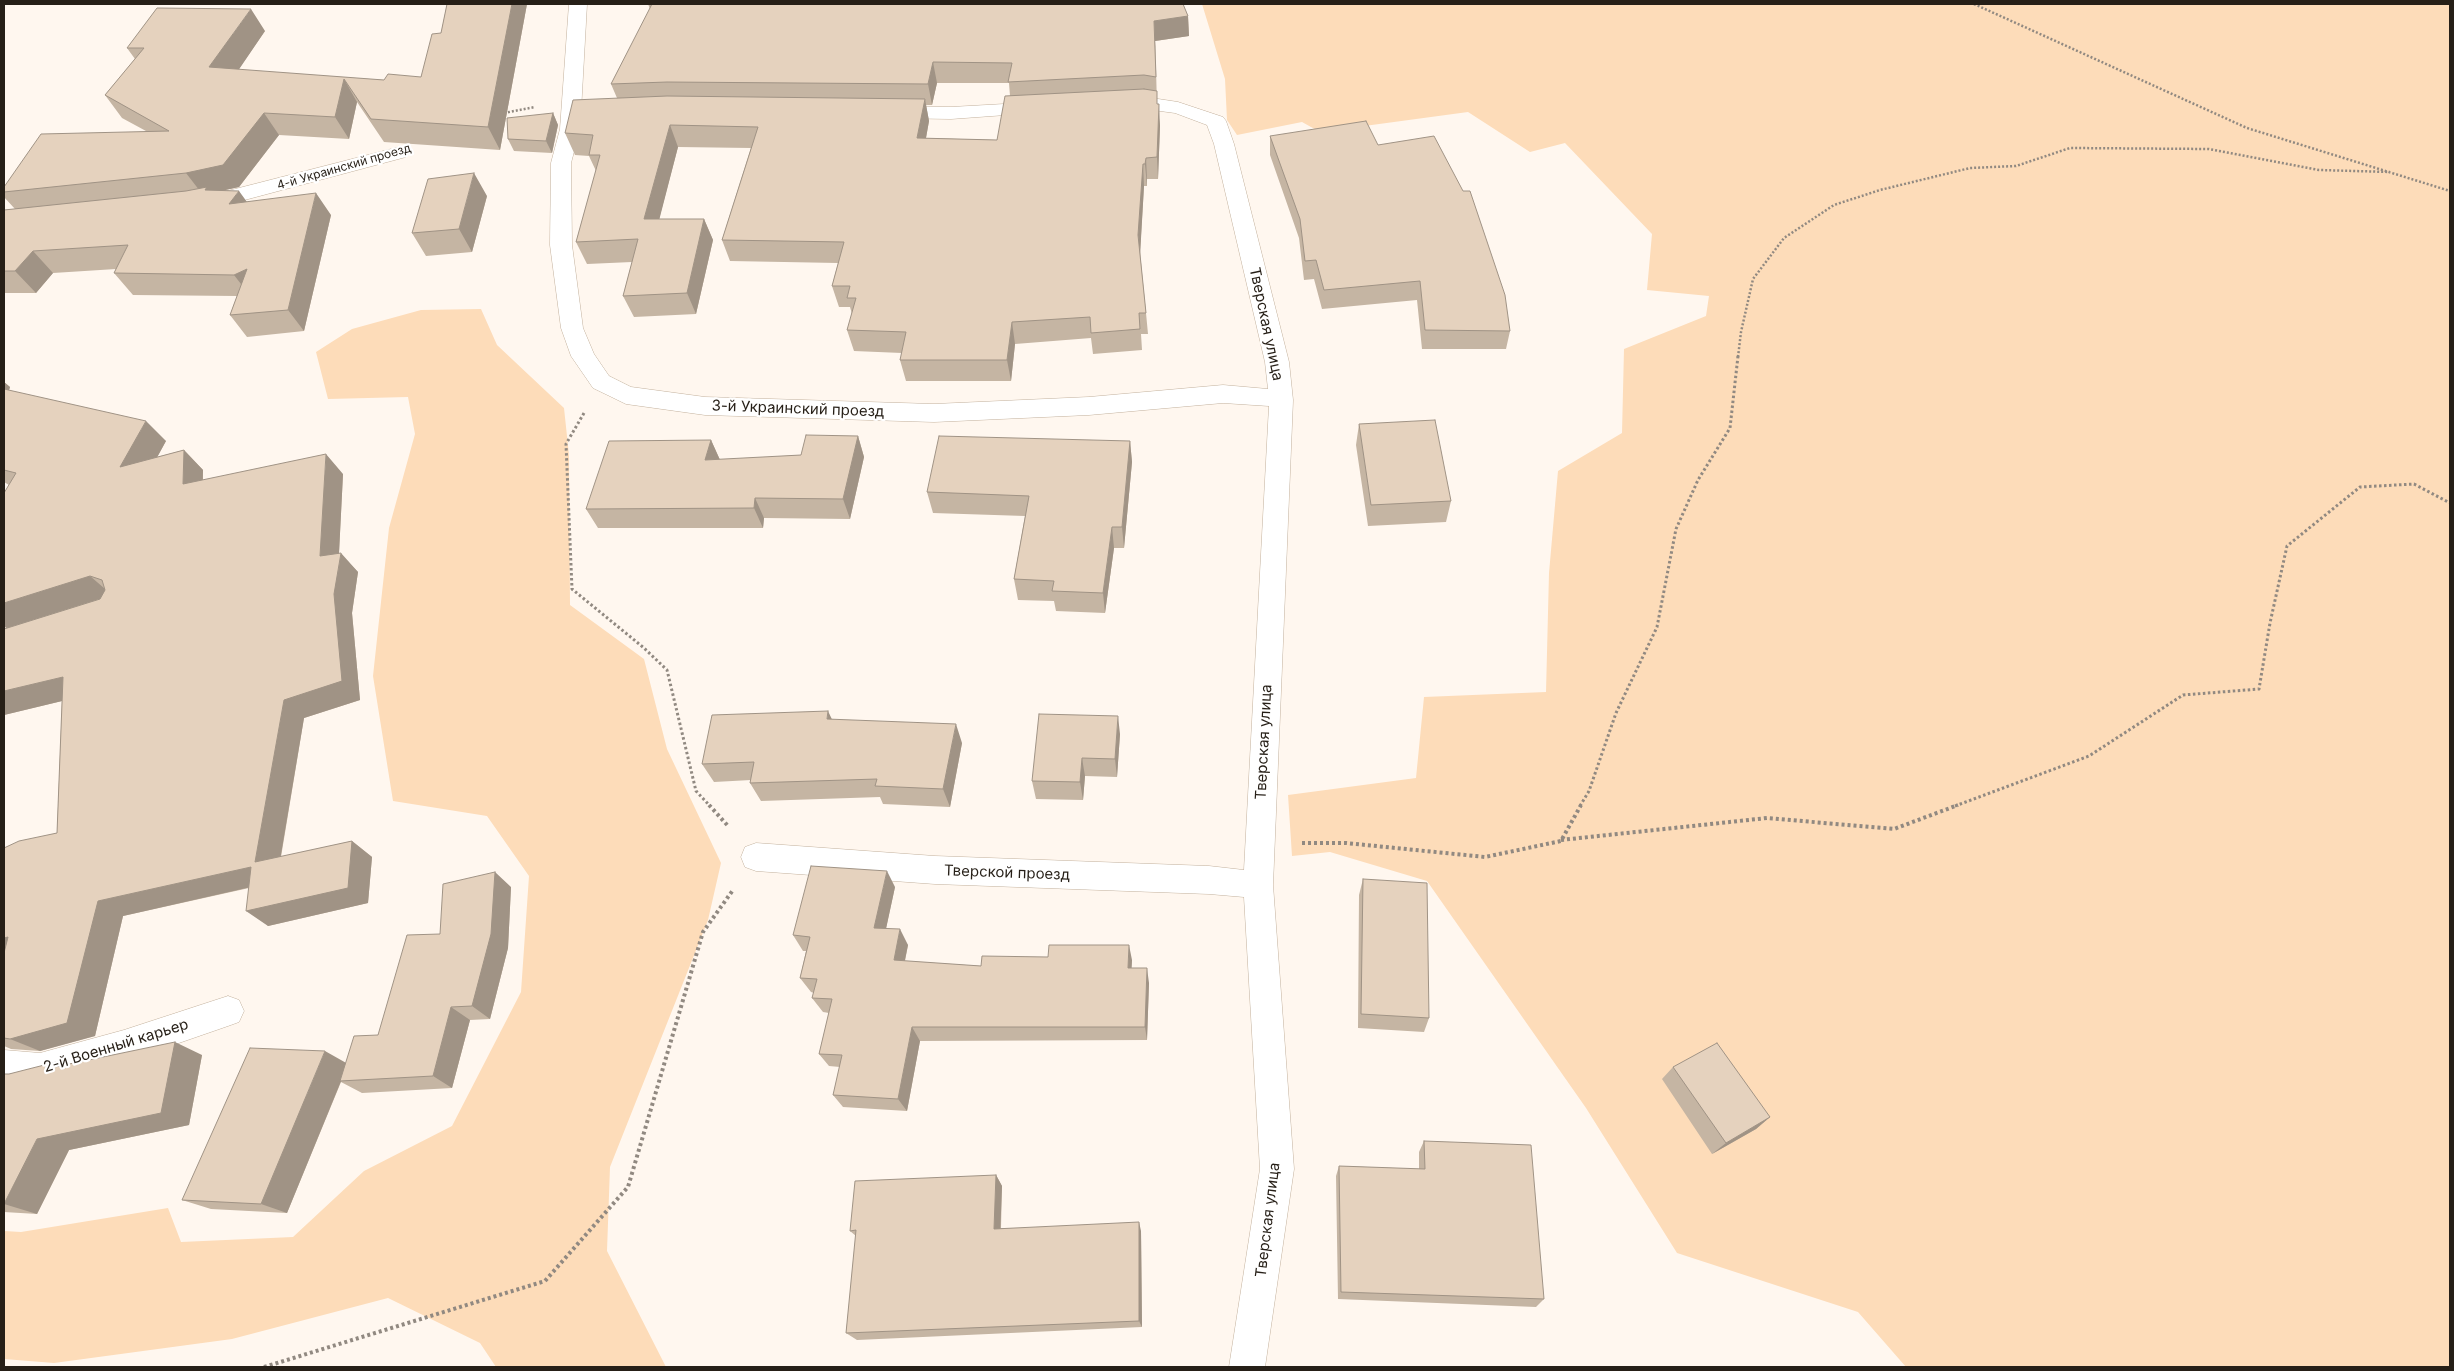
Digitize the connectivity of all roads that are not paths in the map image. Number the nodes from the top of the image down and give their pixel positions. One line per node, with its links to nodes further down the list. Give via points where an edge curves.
1 (578, 4): 7 (street, 3-й Украинский проезд, via 580,109 570,129 561,162 561,245 572,328 583,356 601,382 626,395 705,406 934,413 1088,406 1223,394 1258,395)
2 (1107, 105): 7 (street, Тверская улица, via 1145,102 1178,108 1216,121 1277,362)
3 (1058, 107): 4 (street, via 951,113)
4 (872, 112)
5 (399, 154): 6 (street, 4-й Украинский проезд, via 246,195)
6 (183, 206)
7 (1281, 400): 9 (street, Тверская улица)
8 (756, 857): 9 (street, Тверской проезд, via 935,870 1209,880)
9 (1258, 885): 12 (street, Тверская улица, via 1277,1169)
10 (228, 1012): 11 (street, 2-й Военный карьер, via 40,1069)
11 (4, 1066)
12 (1247, 1367)

